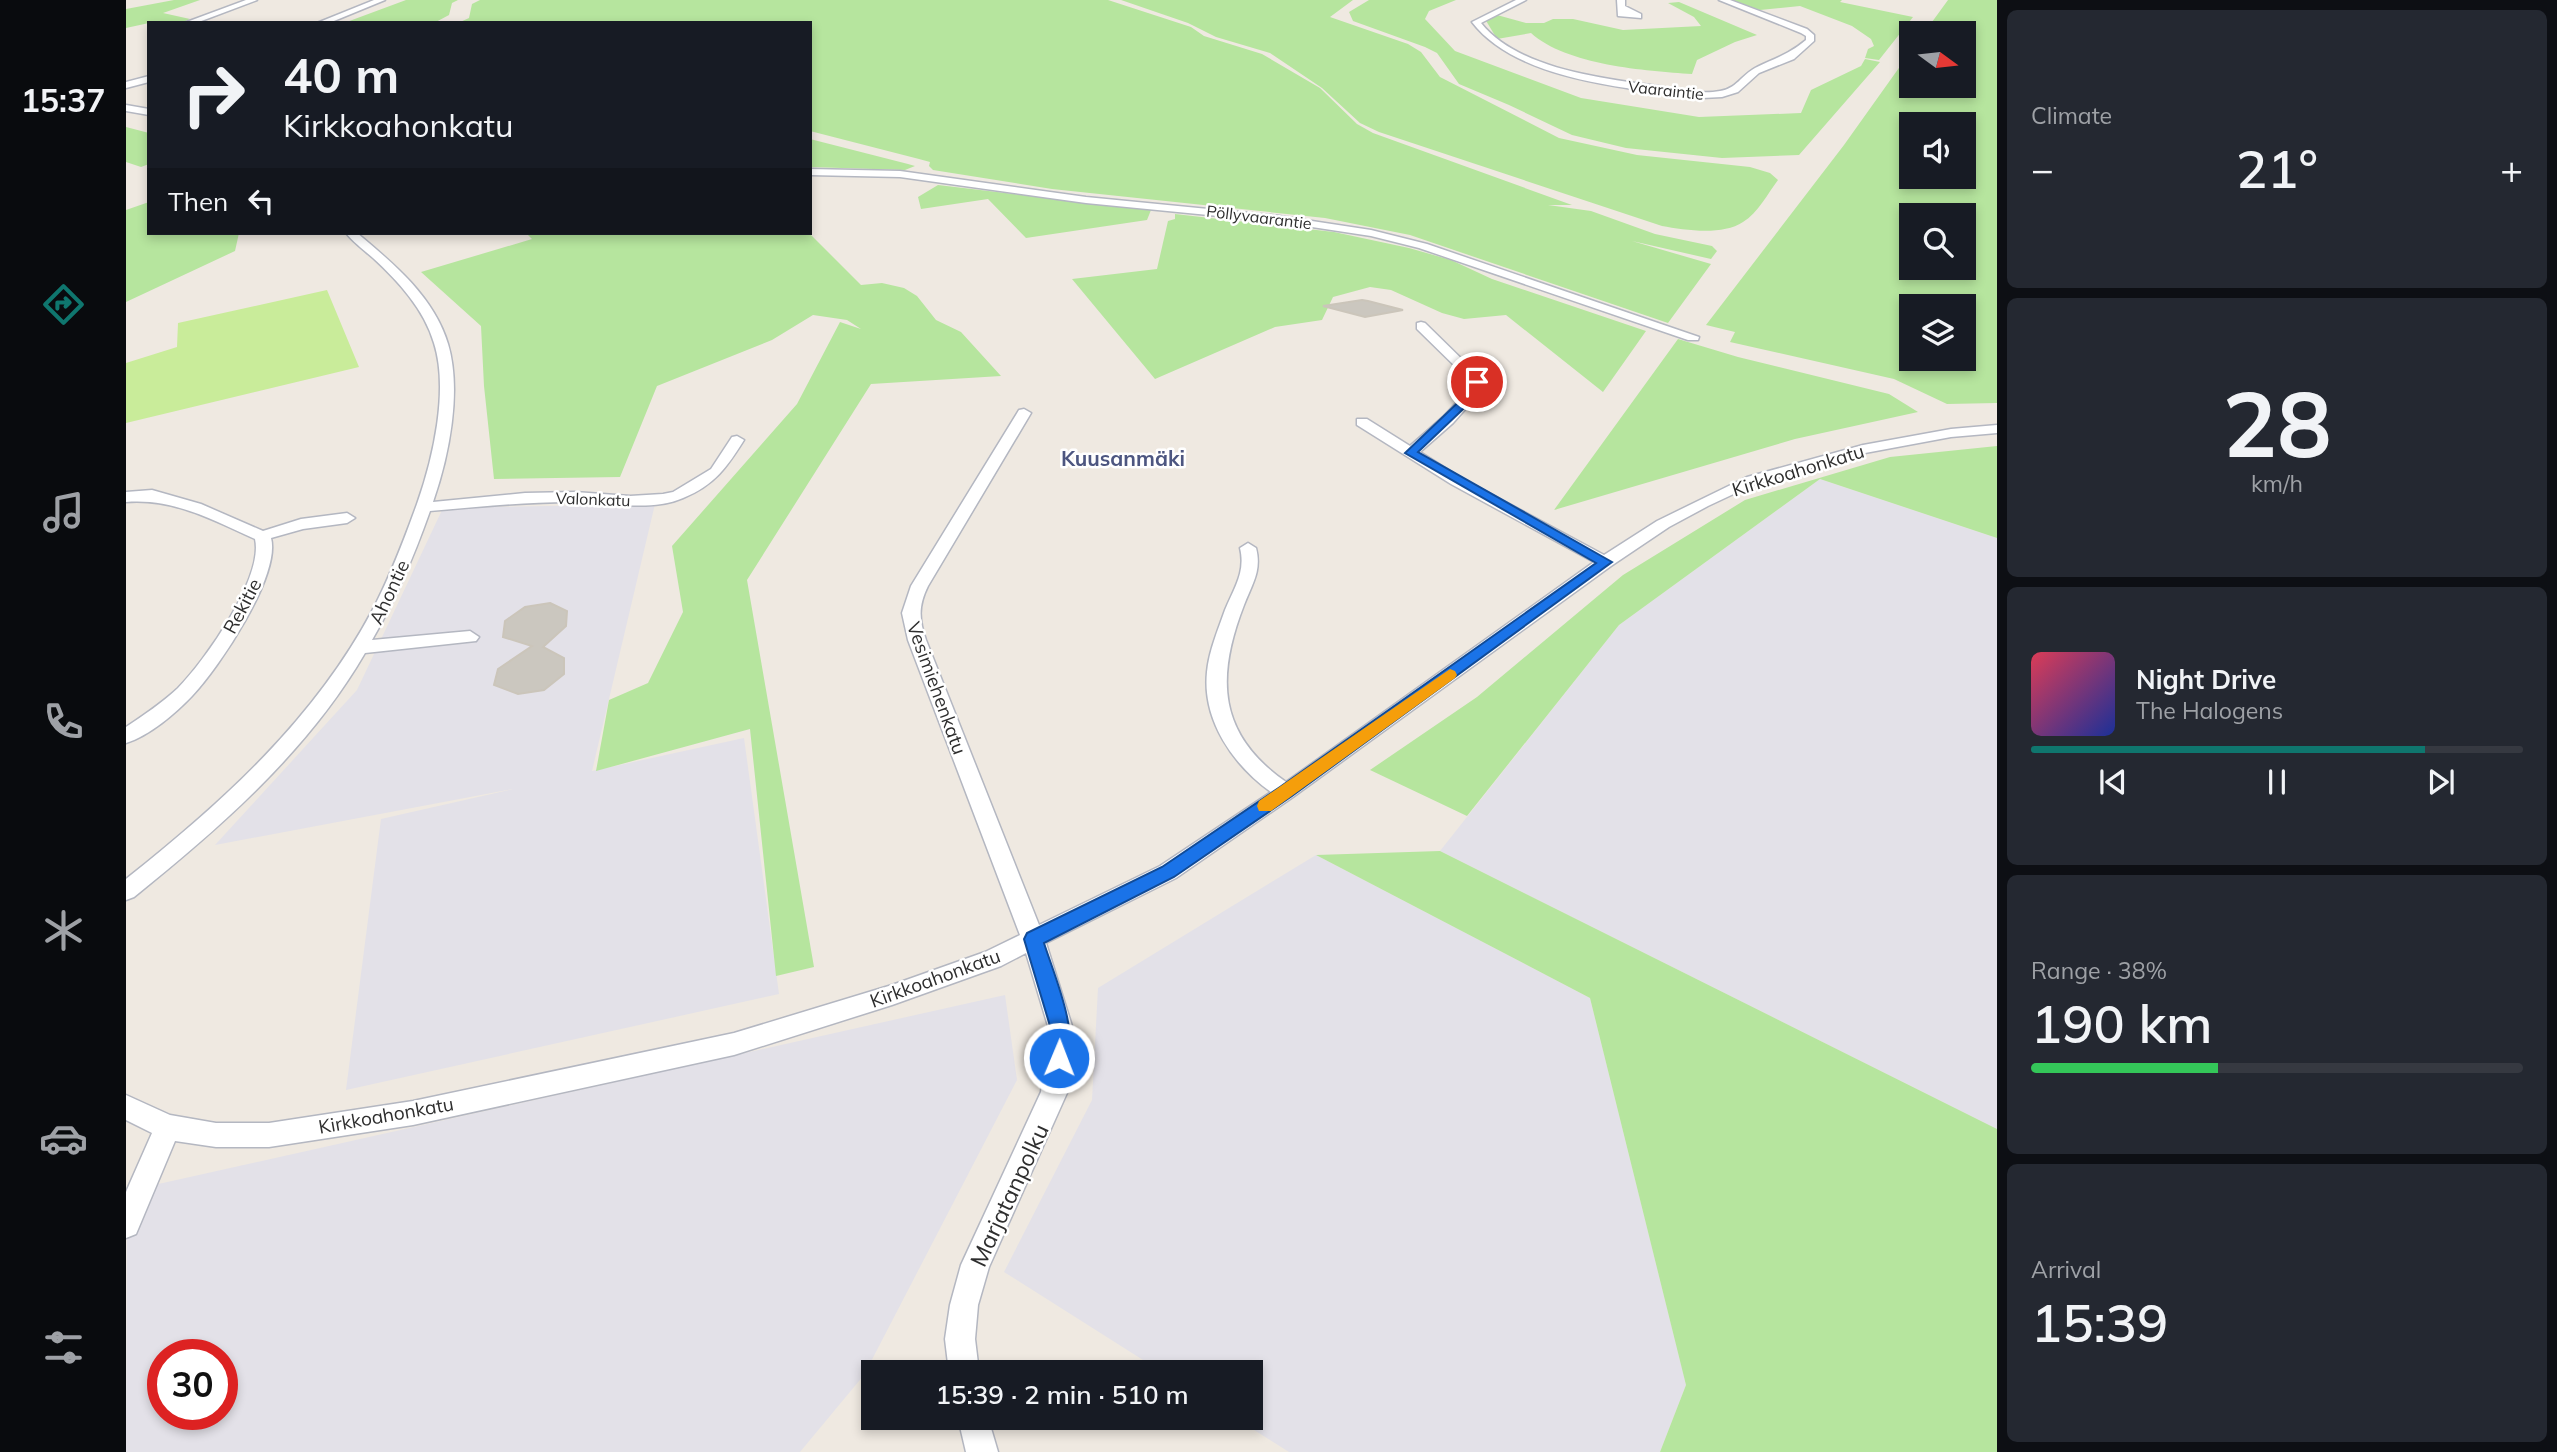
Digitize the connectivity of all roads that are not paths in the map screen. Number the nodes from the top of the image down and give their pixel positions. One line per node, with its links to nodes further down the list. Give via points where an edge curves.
1 (253, 0): 5 (street)
2 (381, 0): 6 (street)
3 (1522, 0): 4 (street, Vaaraintie, via 1476,22 1495,43 1521,55 1580,78 1639,88 1702,95 1730,92 1756,71 1791,57 1810,41 1804,31)
4 (1723, 0)
5 (194, 21)
6 (326, 21)
7 (145, 80): 8 (street)
8 (126, 86)
9 (129, 109): 10 (street)
10 (147, 112)
11 (812, 172): 14 (street, Pöllyvaarantie, via 900,174 1371,233 1423,246)
12 (354, 235): 21 (street, Ahontie, via 397,273 427,314 441,344 446,429)
13 (1421, 326): 19 (street, via 1478,387)
14 (1693, 337)
15 (1024, 413): 31 (street, Vesimiehenkatu, via 992,472 948,537 910,611 917,640)
16 (1362, 422): 19 (street)
17 (1997, 429): 25 (street, Kirkkoahonkatu, via 1887,444 1752,480 1663,524)
18 (737, 440): 21 (street, Valonkatu, via 716,472 663,499 525,498)
19 (1411, 453): 25 (street)
20 (126, 496): 23 (street, via 152,495 195,507)
21 (425, 508): 27 (street, Ahontie, via 397,580)
22 (347, 518): 23 (street, via 301,524)
23 (262, 536): 28 (street, Rekitie, via 262,568 222,643 188,689)
24 (1248, 548): 29 (street, via 1252,567 1227,631 1216,687 1235,743 1264,779)
25 (1605, 562): 29 (street, Kirkkoahonkatu)
26 (470, 637): 27 (street)
27 (362, 646): 30 (street, Ahontie, via 327,700 270,767 198,834)
28 (126, 736)
29 (1286, 792): 31 (street, Kirkkoahonkatu, via 1168,872)
30 (126, 891)
31 (1033, 939): 33 (street, Kirkkoahonkatu, via 993,959 892,995 707,1049 413,1112 269,1135 215,1135); 35 (street, Marjatanpolku, via 1060,1026 1054,1093 975,1265 960,1339)
32 (126, 1107): 33 (street, Kirkkoahonkatu)
33 (168, 1127): 34 (street)
34 (126, 1224)
35 (963, 1360)
36 (976, 1430): 37 (street)
37 (982, 1452)

